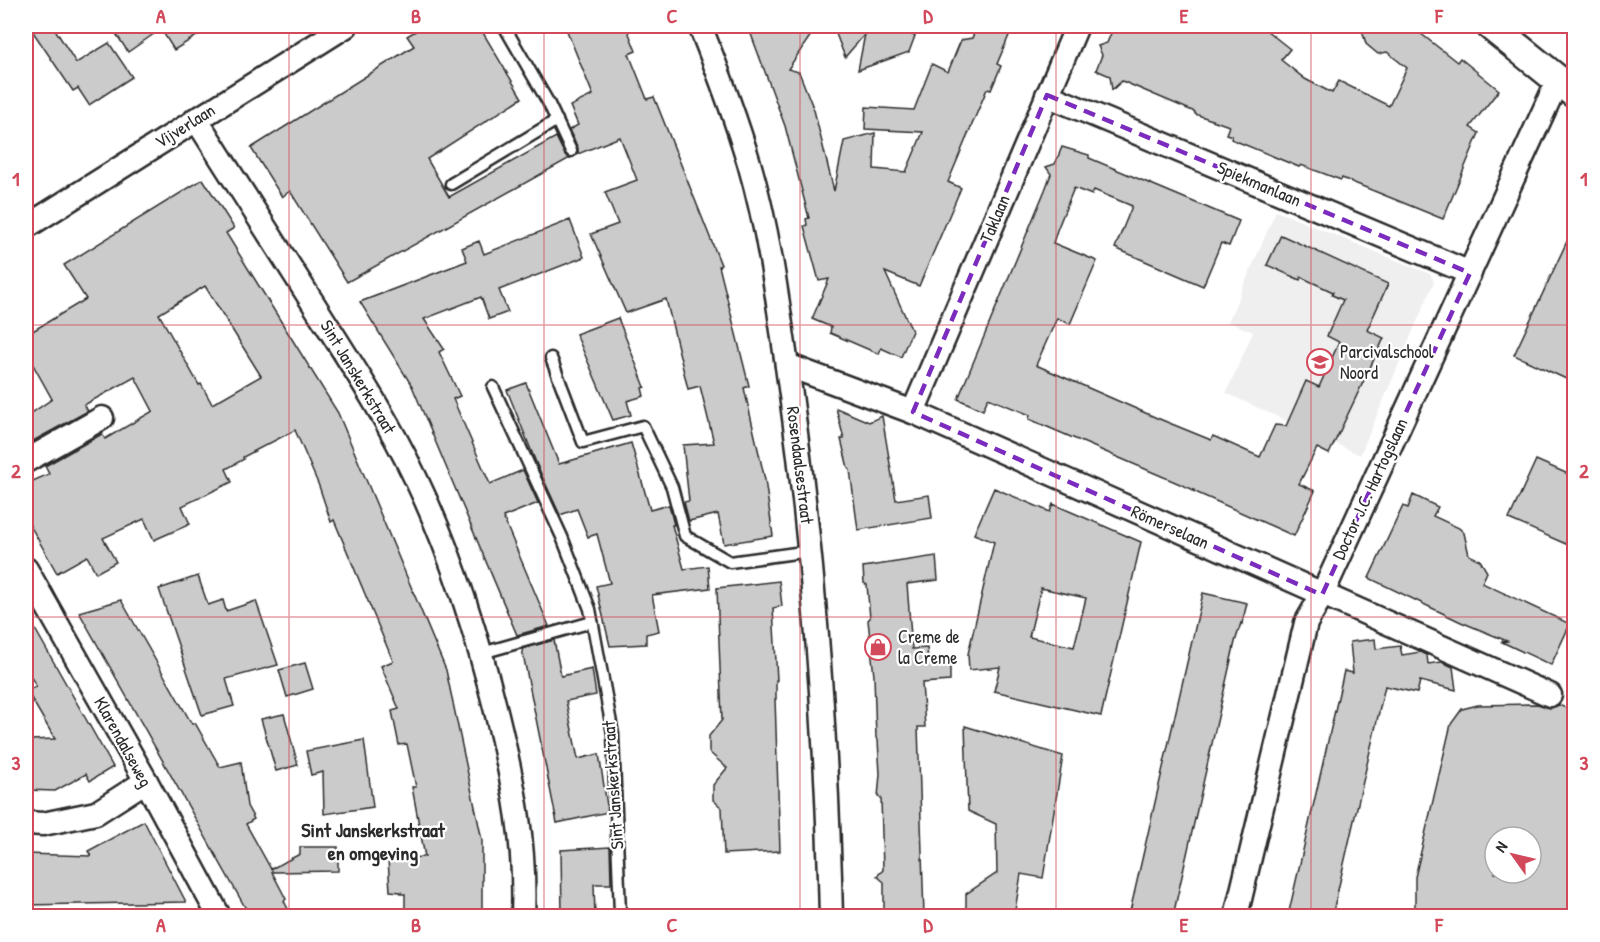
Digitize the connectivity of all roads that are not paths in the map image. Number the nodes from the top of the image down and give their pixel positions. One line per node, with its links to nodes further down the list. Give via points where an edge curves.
1 (346, 26): 8 (street, Vijverlaan)
2 (504, 26): 9 (lane)
3 (700, 26): 15 (street, Rosendaalsestraat, via 749,164)
4 (1077, 26): 7 (street, Taklaan)
5 (1491, 26): 6 (street)
6 (1566, 87): 13 (street, Doctor J.C. Hartogslaan)
7 (1047, 95): 13 (street, Spiekmanlaan); 17 (street, Taklaan)
8 (196, 119): 12 (street, Vijverlaan); 24 (street, Sint Janskerkstraat, via 377,404 443,544)
9 (557, 120): 10 (lane); 11 (lane)
10 (571, 151)
11 (451, 184)
12 (26, 227)
13 (1470, 273): 22 (street, Doctor J.C. Hartogslaan)
14 (551, 358): 20 (lane, via 583,442 643,426 672,488 685,536 730,562)
15 (787, 365): 17 (street, Römerselaan); 20 (street, Rosendaalsestraat)
16 (493, 387): 23 (lane, Sint Janskerkstraat, via 562,537)
17 (913, 412): 22 (street, Römerselaan)
18 (102, 418): 19 (street)
19 (26, 461)
20 (810, 551): 31 (street, Rosendaalsestraat, via 828,787)
21 (26, 569): 26 (street, Klarendalseweg)
22 (1322, 595): 25 (street, Römerselaan); 32 (street, Doctor J.C. Hartogslaan, via 1306,623)
23 (592, 622): 24 (lane); 28 (lane, Sint Janskerkstraat, via 613,734)
24 (482, 653): 30 (street, Sint Janskerkstraat, via 519,812 525,879)
25 (1550, 695)
26 (146, 782): 27 (street, via 96,813 43,824); 29 (street, Klarendalseweg)
27 (26, 823)
28 (620, 914)
29 (219, 916)
30 (523, 916)
31 (831, 916)
32 (1236, 916)

